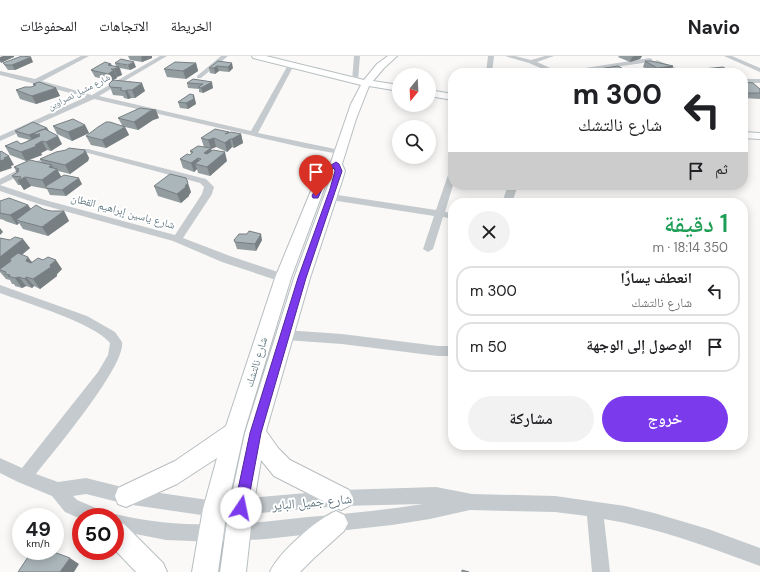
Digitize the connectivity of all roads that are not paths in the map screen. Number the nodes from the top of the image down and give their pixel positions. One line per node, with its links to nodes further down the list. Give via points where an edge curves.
1 (86, 56): 22 (street)
2 (164, 56): 29 (street, شارع مشيل نصراوين)
3 (225, 56): 21 (street)
4 (256, 56): 14 (main road)
5 (357, 56): 24 (street)
6 (393, 56): 24 (main road)
7 (491, 56): 15 (street)
8 (508, 56): 13 (street)
9 (551, 56): 13 (street)
10 (641, 56): 12 (street)
11 (727, 56): 19 (street)
12 (650, 60): 17 (street); 18 (street)
13 (531, 62): 16 (street)
14 (290, 65): 24 (main road); 30 (street)
15 (490, 68)
16 (545, 68)
17 (595, 68)
18 (671, 68)
19 (760, 70)
20 (0, 73): 22 (street)
21 (199, 77)
22 (36, 81): 29 (street)
23 (760, 81): 25 (street)
24 (360, 82): 26 (main road); 34 (main road, شارع نالتشك)
25 (748, 82)
26 (392, 87)
27 (436, 94): 28 (main road)
28 (448, 96)
29 (93, 97): 30 (street); 33 (street, شارع مشيل نصراوين)
30 (254, 133): 34 (street)
31 (748, 135): 32 (main road)
32 (760, 136)
33 (0, 139)
34 (338, 158): 38 (main road, شارع نالتشك, via 339,171); 43 (main road, شارع نالتشك, via 327,170 321,182)
35 (0, 182): 41 (street, via 62,154 82,150 203,181 209,187 207,194)
36 (0, 188): 41 (street, شارع ياسين إبراهيم القطان, via 16,198 132,225)
37 (448, 188): 39 (street)
38 (331, 197): 39 (street); 45 (main road, شارع نالتشك)
39 (440, 213): 40 (street); 42 (street)
40 (448, 215)
41 (177, 239): 43 (street, شارع ياسين إبراهيم القطان)
42 (428, 249)
43 (283, 278): 47 (main road, شارع نالتشك)
44 (0, 289): 50 (street, via 75,316 101,328 113,336 116,342 112,360 103,376)
45 (285, 335): 46 (street); 48 (main road, شارع نالتشك)
46 (448, 351)
47 (234, 432): 52 (main road, via 174,474); 57 (main road, شارع نالتشك)
48 (255, 433): 53 (main road, via 282,468); 56 (main road, شارع نالتشك)
49 (0, 465): 50 (street, شارع جميل الباير)
50 (24, 477): 51 (street, شارع جميل الباير)
51 (58, 490): 52 (street, شارع جميل الباير, via 86,486); 55 (street, شارع جميل الباير)
52 (126, 496): 57 (street, شارع جميل الباير)
53 (341, 498): 54 (street, شارع جميل الباير, via 436,495); 56 (street, شارع جميل الباير)
54 (472, 502): 58 (street, شارع جميل الباير, via 555,504); 59 (street, شارع جميل الباير, via 439,510)
55 (76, 508)
56 (241, 508): 57 (street, شارع جميل الباير); 61 (main road, شارع نالتشك)
57 (215, 509): 62 (main road, شارع نالتشك)
58 (595, 509): 64 (street, شارع جميل الباير, via 654,521); 69 (street)
59 (336, 523): 61 (street, شارع جميل الباير); 68 (main road)
60 (124, 525): 62 (street, شارع جميل الباير, via 172,534)
61 (238, 533): 62 (street, شارع جميل الباير); 67 (main road, شارع نالتشك)
62 (210, 535): 66 (main road, شارع نالتشك)
63 (124, 542): 65 (main road)
64 (760, 557)
65 (154, 572)
66 (205, 572)
67 (233, 572)
68 (283, 572)
69 (601, 572)

